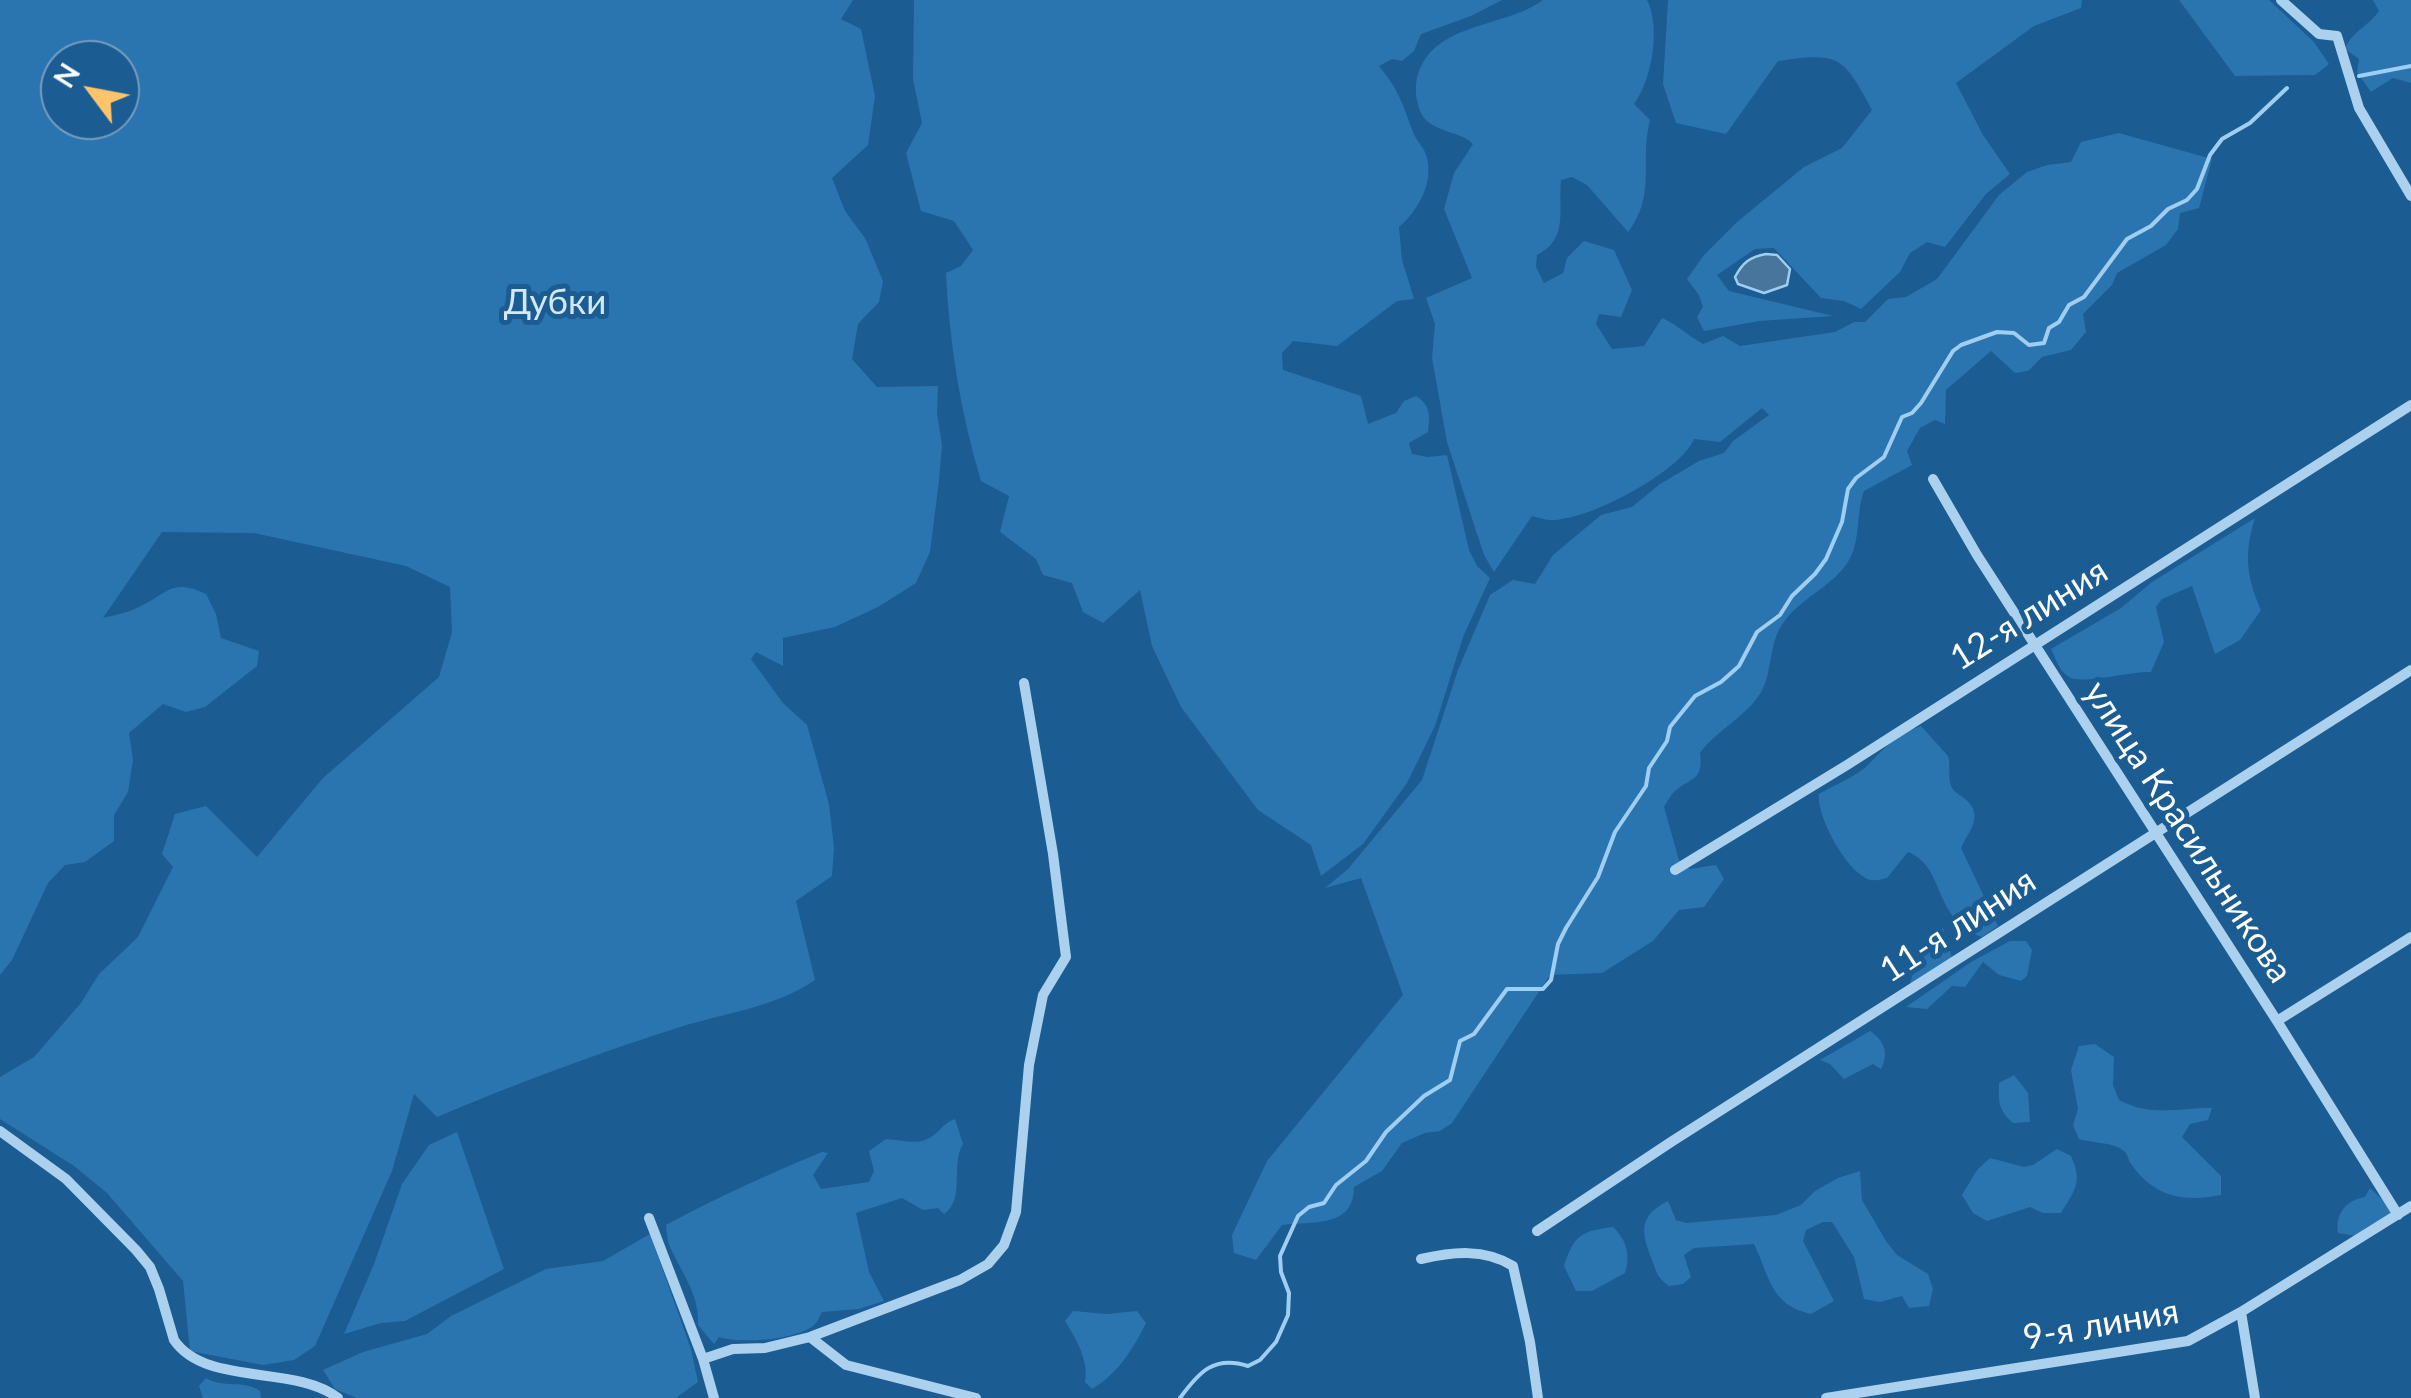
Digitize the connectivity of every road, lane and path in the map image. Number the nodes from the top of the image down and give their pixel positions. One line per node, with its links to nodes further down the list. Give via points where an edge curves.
1 (2282, 0): 2 (street, via 2319,34 2336,36 2359,108)
2 (2411, 196)
3 (2411, 405): 5 (street, 12-я линия)
4 (1933, 479): 5 (street, улица Красильникова)
5 (2035, 644): 8 (street, улица Красильникова); 9 (street, 12-я линия)
6 (2411, 670): 8 (street, 11-я линия)
7 (1024, 683): 19 (street, via 1066,957 1042,994 1016,1212 1004,1245 988,1264)
8 (2155, 832): 11 (street, улица Красильникова); 16 (street, 11-я линия)
9 (1675, 870)
10 (2411, 937): 11 (street)
11 (2277, 1021): 14 (street, улица Красильникова)
12 (0, 1131): 21 (street, via 66,1178 136,1250 150,1267 180,1349 202,1363 318,1386)
13 (2411, 1206): 14 (street, 9-я линия)
14 (2398, 1215): 18 (street, 9-я линия)
15 (649, 1218): 20 (street)
16 (1537, 1232)
17 (1421, 1259): 24 (street, via 1474,1252 1513,1266)
18 (2241, 1312): 25 (street, 9-я линия, via 2188,1342); 26 (street)
19 (810, 1336): 20 (street); 23 (street, via 846,1364)
20 (703, 1358): 22 (street)
21 (338, 1398)
22 (714, 1398)
23 (976, 1398)
24 (1538, 1398)
25 (1826, 1398)
26 (2255, 1398)

